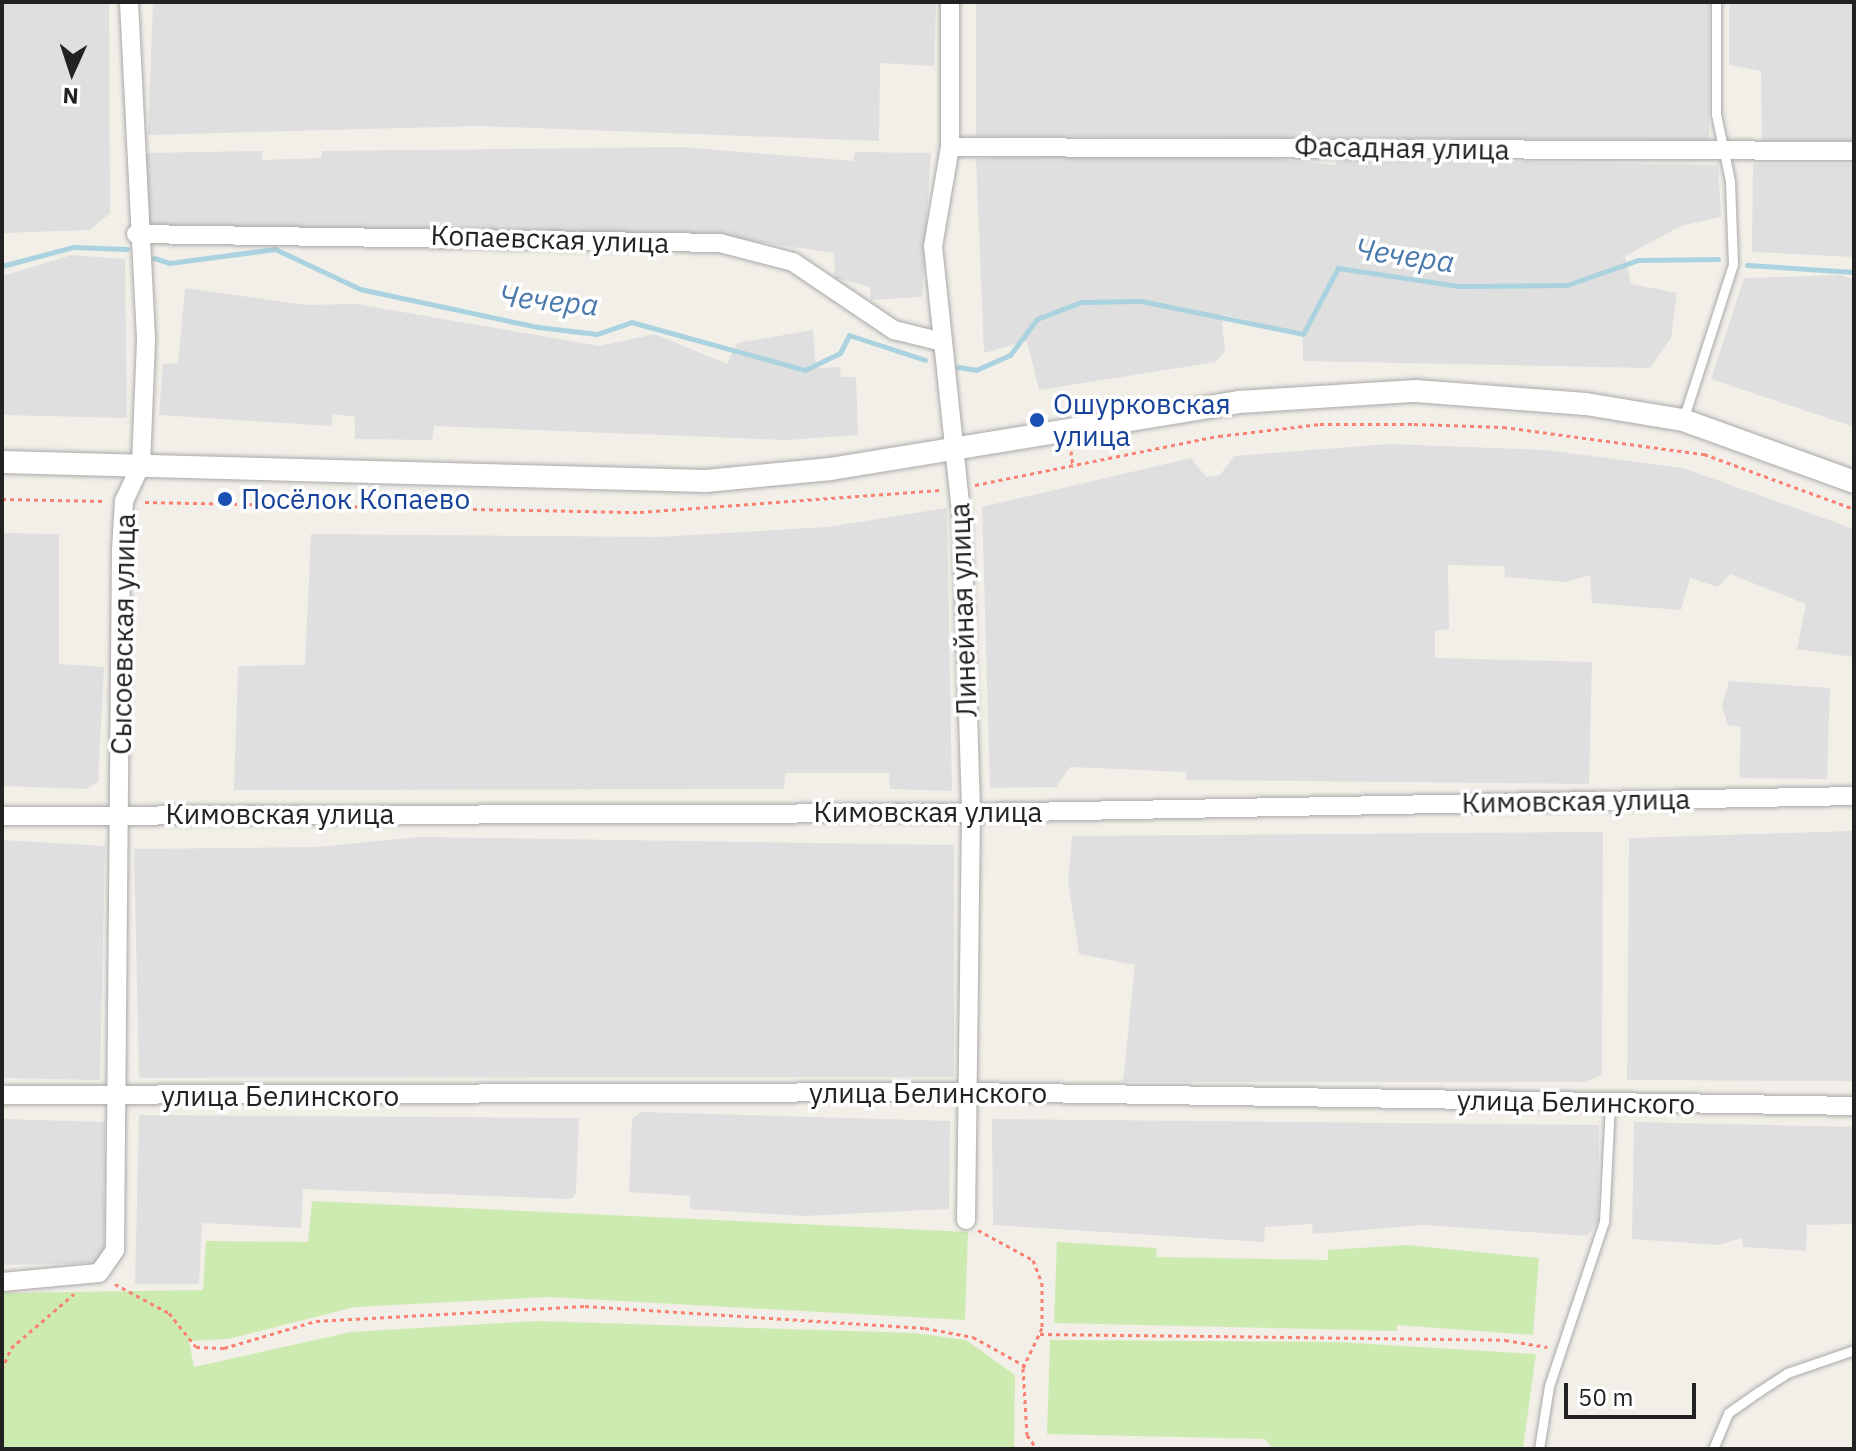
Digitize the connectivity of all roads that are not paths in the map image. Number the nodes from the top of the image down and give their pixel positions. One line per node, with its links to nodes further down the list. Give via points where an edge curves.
1 (129, 2): 7 (street, Сысоевская улица)
2 (950, 2): 4 (street, Линейная улица)
3 (1716, 2): 5 (lane)
4 (950, 147): 5 (street, Фасадная улица); 8 (street, Линейная улица, via 933,246)
5 (1722, 151): 6 (street, Фасадная улица); 9 (lane, via 1733,264)
6 (1854, 151)
7 (136, 234): 8 (street, Копаевская улица, via 720,243 793,262 894,330); 12 (street, Сысоевская улица, via 146,338)
8 (939, 341): 10 (street, Линейная улица)
9 (1683, 420): 10 (street, via 1586,404 1416,391 1239,402); 13 (street)
10 (953, 448): 12 (street, via 706,481); 15 (street, Линейная улица)
11 (2, 462): 12 (street)
12 (141, 465): 16 (street, Сысоевская улица, via 124,501)
13 (1854, 482)
14 (1854, 796): 15 (street, Кимовская улица)
15 (971, 813): 16 (street, Кимовская улица); 18 (street, Линейная улица)
16 (120, 814): 17 (street, Кимовская улица); 20 (street, Сысоевская улица)
17 (2, 816)
18 (967, 1092): 20 (street, улица Белинского); 21 (street, улица Белинского); 23 (street, Линейная улица)
19 (2, 1095): 20 (street, улица Белинского)
20 (120, 1097): 24 (street, Сысоевская улица, via 115,1250 104,1271)
21 (1610, 1102): 22 (street, улица Белинского); 26 (lane, via 1604,1222 1559,1352)
22 (1854, 1106)
23 (966, 1220)
24 (2, 1282)
25 (1854, 1350): 27 (lane, via 1787,1373 1728,1413)
26 (1539, 1449)
27 (1713, 1449)

